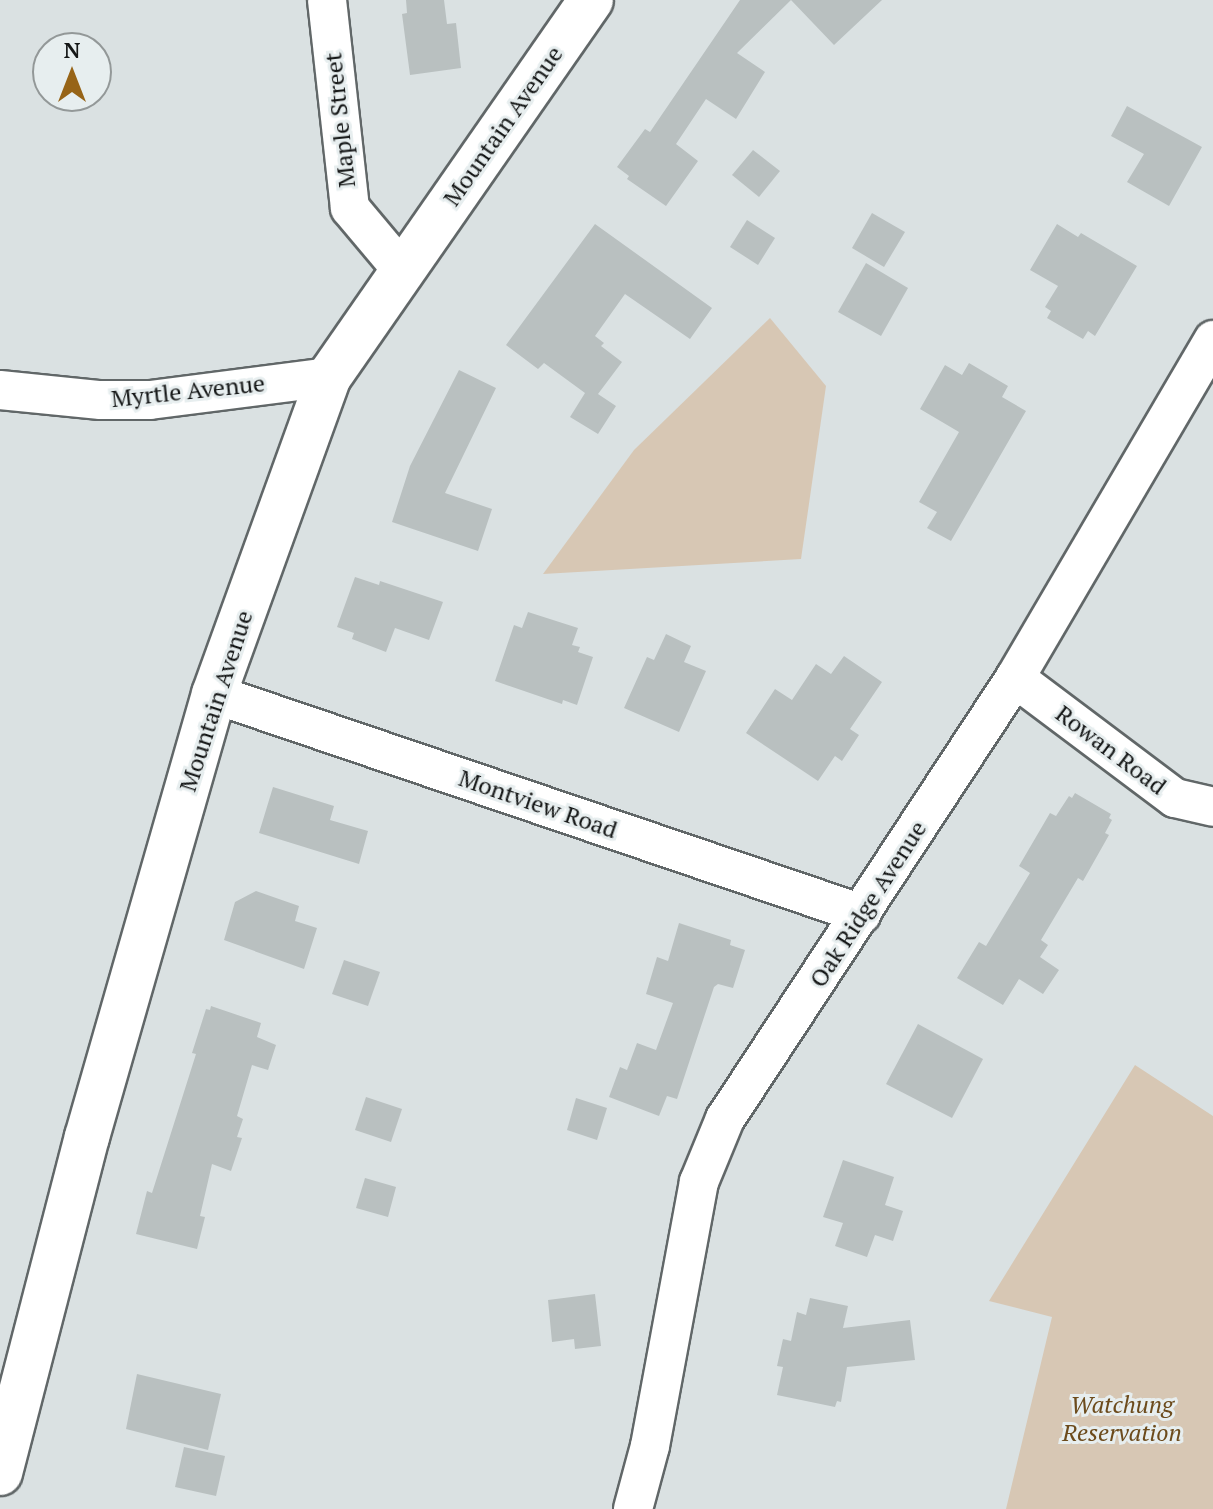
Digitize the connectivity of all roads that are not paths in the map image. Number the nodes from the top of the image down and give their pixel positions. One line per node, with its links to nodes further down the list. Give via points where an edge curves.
1 (327, 0): 3 (street, Maple Street, via 350,208)
2 (591, 0): 3 (main road, Mountain Avenue)
3 (402, 270): 5 (main road, Mountain Avenue)
4 (1213, 340): 7 (street, Oak Ridge Avenue)
5 (329, 377): 6 (street, Myrtle Avenue, via 150,400); 8 (main road, Mountain Avenue)
6 (0, 390)
7 (1015, 678): 9 (street, Rowan Road, via 1175,798); 10 (street, Oak Ridge Avenue)
8 (214, 694): 10 (street, Montview Road); 11 (main road, Mountain Avenue, via 87,1137)
9 (1213, 807)
10 (862, 914): 12 (street, Oak Ridge Avenue, via 725,1119 699,1182 650,1446)
11 (0, 1473)
12 (633, 1509)

